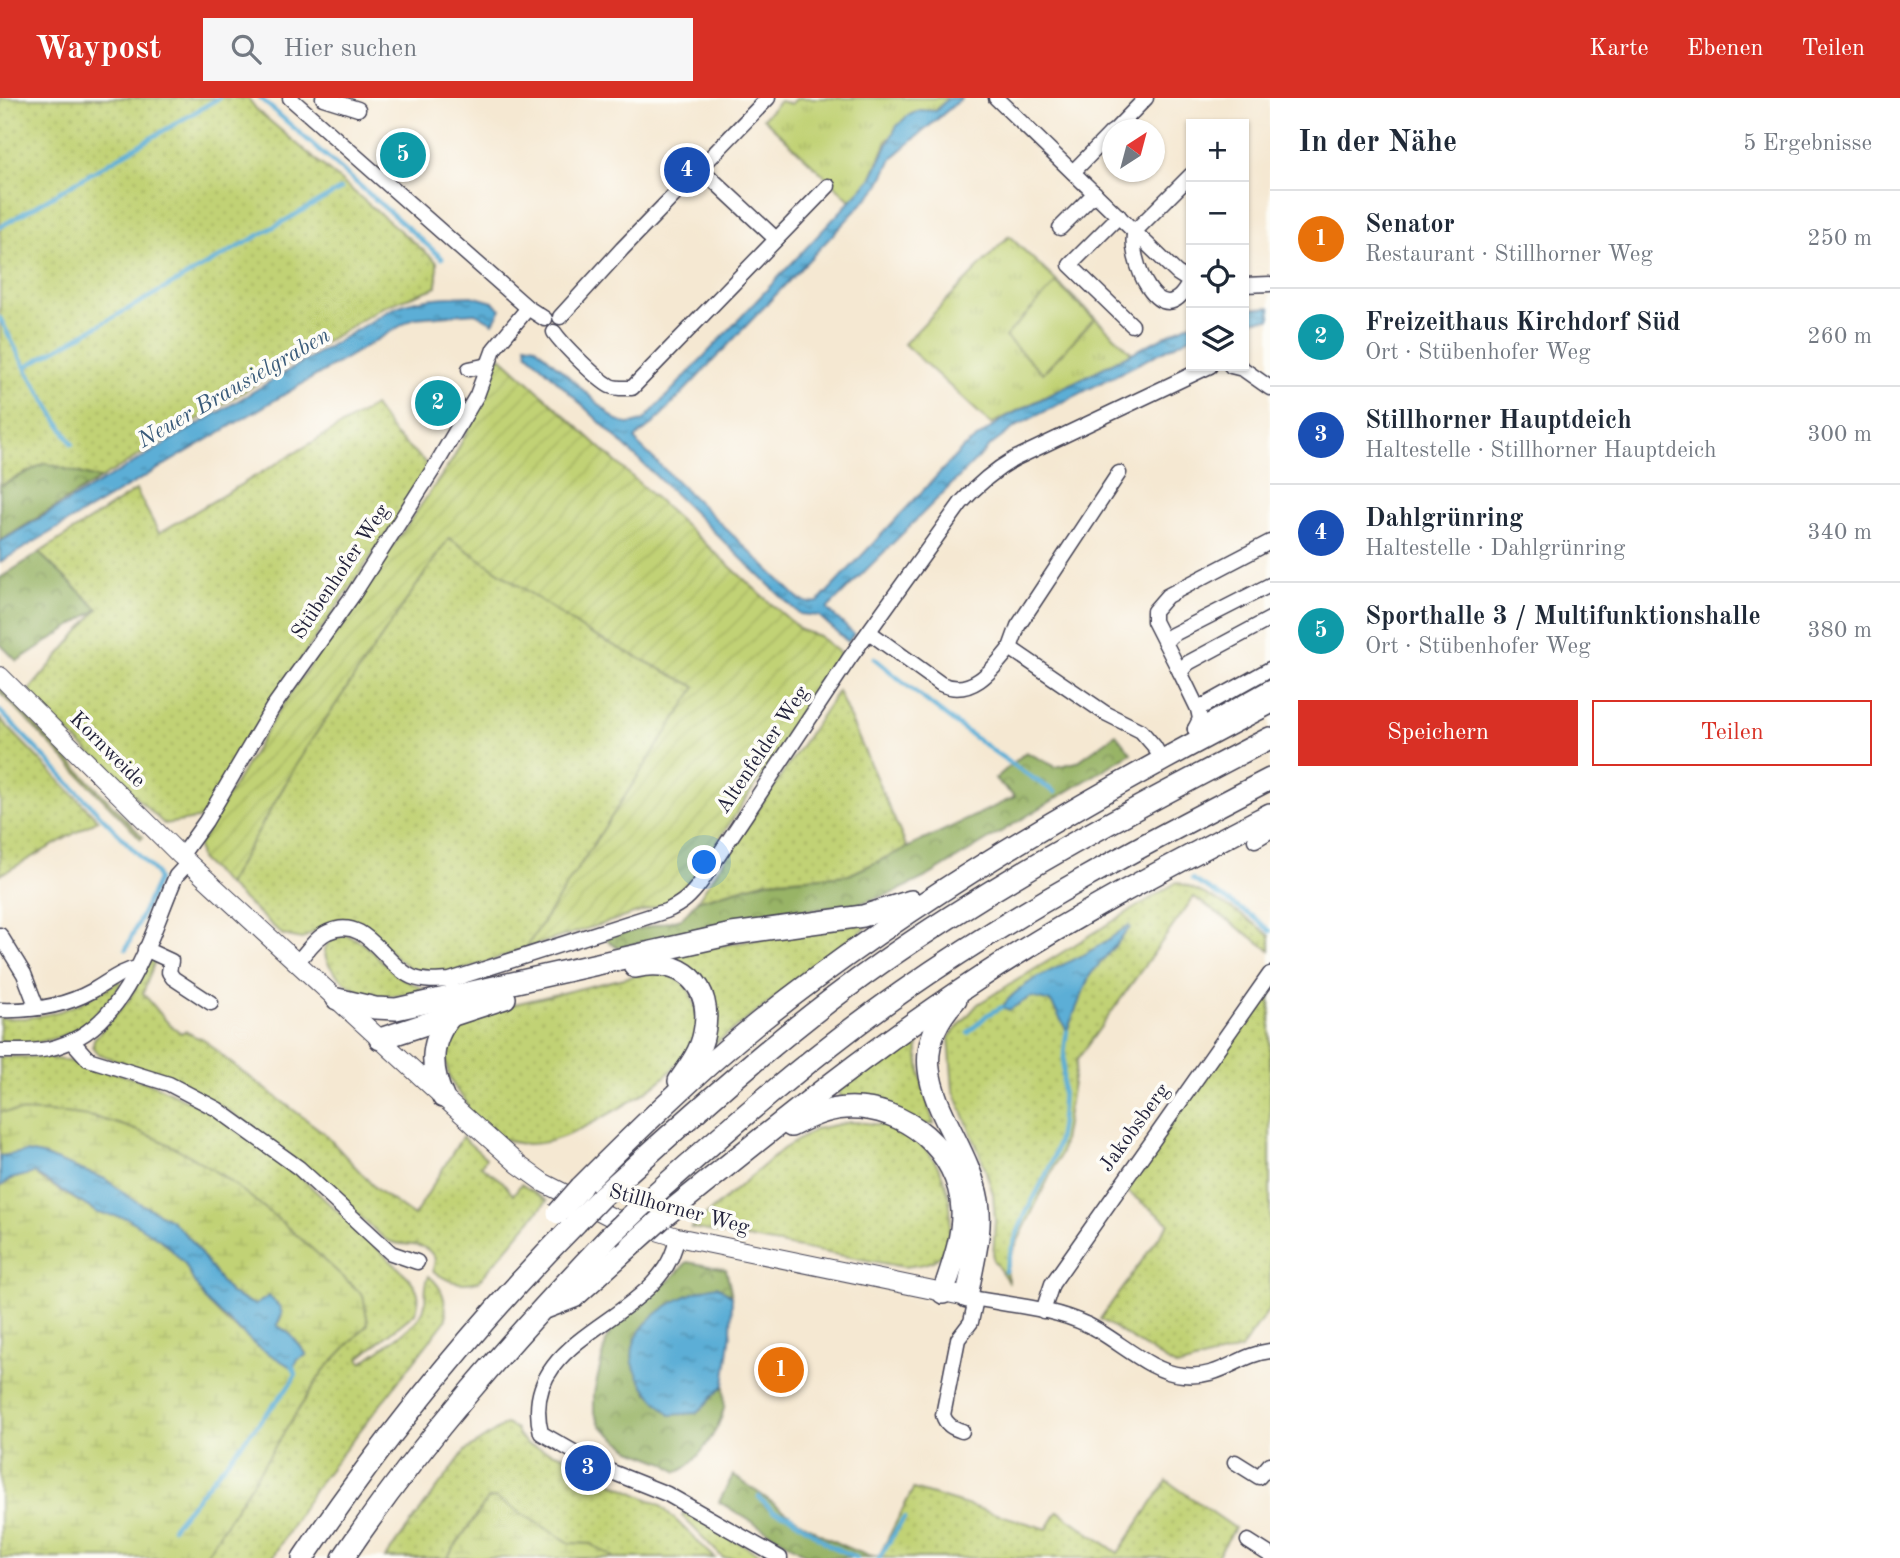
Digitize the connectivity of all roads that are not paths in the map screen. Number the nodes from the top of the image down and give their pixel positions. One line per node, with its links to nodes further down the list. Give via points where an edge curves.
1 (290, 98): 22 (street)
2 (323, 98): 6 (street)
3 (768, 98): 9 (street)
4 (996, 98): 10 (street)
5 (1146, 98): 7 (street)
6 (358, 109)
7 (1126, 119)
8 (1102, 143): 10 (street)
9 (700, 168): 17 (street); 23 (street)
10 (1073, 172): 13 (street)
11 (1186, 180): 16 (street)
12 (828, 186): 17 (street)
13 (1095, 193): 14 (street); 15 (street)
14 (1119, 216): 16 (street); 24 (street, via 1070,265)
15 (1060, 228)
16 (1135, 231): 18 (street); 21 (street, via 1132,239 1152,295 1175,300)
17 (776, 239): 23 (street, via 632,388 609,385 554,332 562,326)
18 (1186, 279)
19 (1270, 284): 20 (street)
20 (1249, 285)
21 (1186, 290)
22 (528, 308): 23 (street); 25 (street, Stübenhofer Weg, via 494,349)
23 (552, 318)
24 (1132, 325)
25 (488, 365): 26 (street); 49 (street, Stübenhofer Weg, via 477,395 400,523 273,707)
26 (469, 369)
27 (1200, 371): 34 (street, Altenfelder Weg, via 995,470 961,503)
28 (1245, 371): 29 (street)
29 (1270, 388)
30 (1119, 473): 36 (street, via 1018,626)
31 (1270, 542): 35 (street, via 1161,601 1154,621)
32 (1267, 589): 35 (street)
33 (1270, 619): 38 (street, via 1188,663)
34 (869, 632): 36 (street, via 952,688 978,682); 53 (street, Altenfelder Weg, via 701,882 680,905 450,980 412,977 363,933 351,929 326,932)
35 (1165, 642): 38 (street)
36 (1010, 648): 44 (street, via 1105,713 1141,731)
37 (1270, 669): 42 (street)
38 (1180, 672): 42 (street)
39 (0, 676): 49 (main road, Kornweide)
40 (1270, 687): 42 (street)
41 (1270, 703): 44 (highway)
42 (1196, 719): 44 (highway)
43 (1270, 738): 69 (highway, bridge, via 1060,851 880,964 711,1097 601,1197)
44 (1169, 756): 50 (highway)
45 (1270, 779): 74 (highway, bridge, via 1080,880 902,992 784,1081 636,1211)
46 (1270, 814): 48 (highway)
47 (1265, 838): 48 (highway)
48 (1215, 843): 56 (highway, via 1093,908)
49 (185, 859): 52 (street, Stübenhofer Weg); 53 (main road, Stillhorner Weg)
50 (939, 891): 60 (highway, via 863,916 732,934); 67 (highway, via 758,1023)
51 (0, 935): 59 (street, via 24,974)
52 (145, 949): 54 (street, Stübenhofer Weg); 58 (street, via 171,961 173,978)
53 (297, 962): 57 (main road, Stillhorner Weg)
54 (137, 968): 59 (street, via 76,999); 64 (street, Stübenhofer Weg, via 109,1012)
55 (1270, 974): 75 (street, Jakobsberg, via 1052,1284)
56 (977, 979): 68 (highway); 73 (highway, via 944,1013 930,1043 928,1060 935,1098 969,1170 978,1202)
57 (337, 999): 60 (highway); 63 (main road, Stillhorner Weg)
58 (211, 1003)
59 (37, 1008): 61 (street)
60 (396, 1009): 63 (highway)
61 (0, 1010)
62 (453, 1014): 63 (highway); 66 (highway, via 438,1036 433,1054); 67 (highway, via 643,965 659,964 688,974 704,998 704,1036 689,1068)
63 (380, 1039): 66 (main road, Stillhorner Weg)
64 (72, 1041): 65 (street, via 36,1051); 71 (street, via 88,1059 169,1084 217,1109 299,1168 391,1253)
65 (0, 1051)
66 (443, 1097): 70 (main road, Stillhorner Weg, via 544,1183 613,1218)
67 (650, 1117): 69 (highway, bridge, via 581,1187)
68 (752, 1146): 72 (highway, via 805,1119 844,1108 880,1111 914,1126 941,1151 960,1192 962,1223); 74 (highway, bridge, via 574,1297)
69 (567, 1218): 82 (highway, via 534,1266 411,1407)
70 (677, 1237): 72 (main road, Stillhorner Weg); 84 (street, via 676,1251 662,1274 551,1368 537,1406 541,1433 602,1468 667,1494)
71 (417, 1262)
72 (943, 1293): 73 (main road, Stillhorner Weg)
73 (971, 1298): 75 (street, Stillhorner Weg); 77 (street, via 971,1322 958,1339 943,1415 951,1427)
74 (540, 1310): 83 (highway, via 440,1428)
75 (1043, 1311): 76 (street, Stillhorner Weg, via 1087,1325 1171,1374 1210,1374)
76 (1270, 1352)
77 (962, 1431)
78 (1235, 1462): 79 (street, via 1259,1477)
79 (1270, 1464)
80 (1248, 1541): 81 (street)
81 (1270, 1555)
82 (303, 1558)
83 (343, 1558)
84 (779, 1558)

